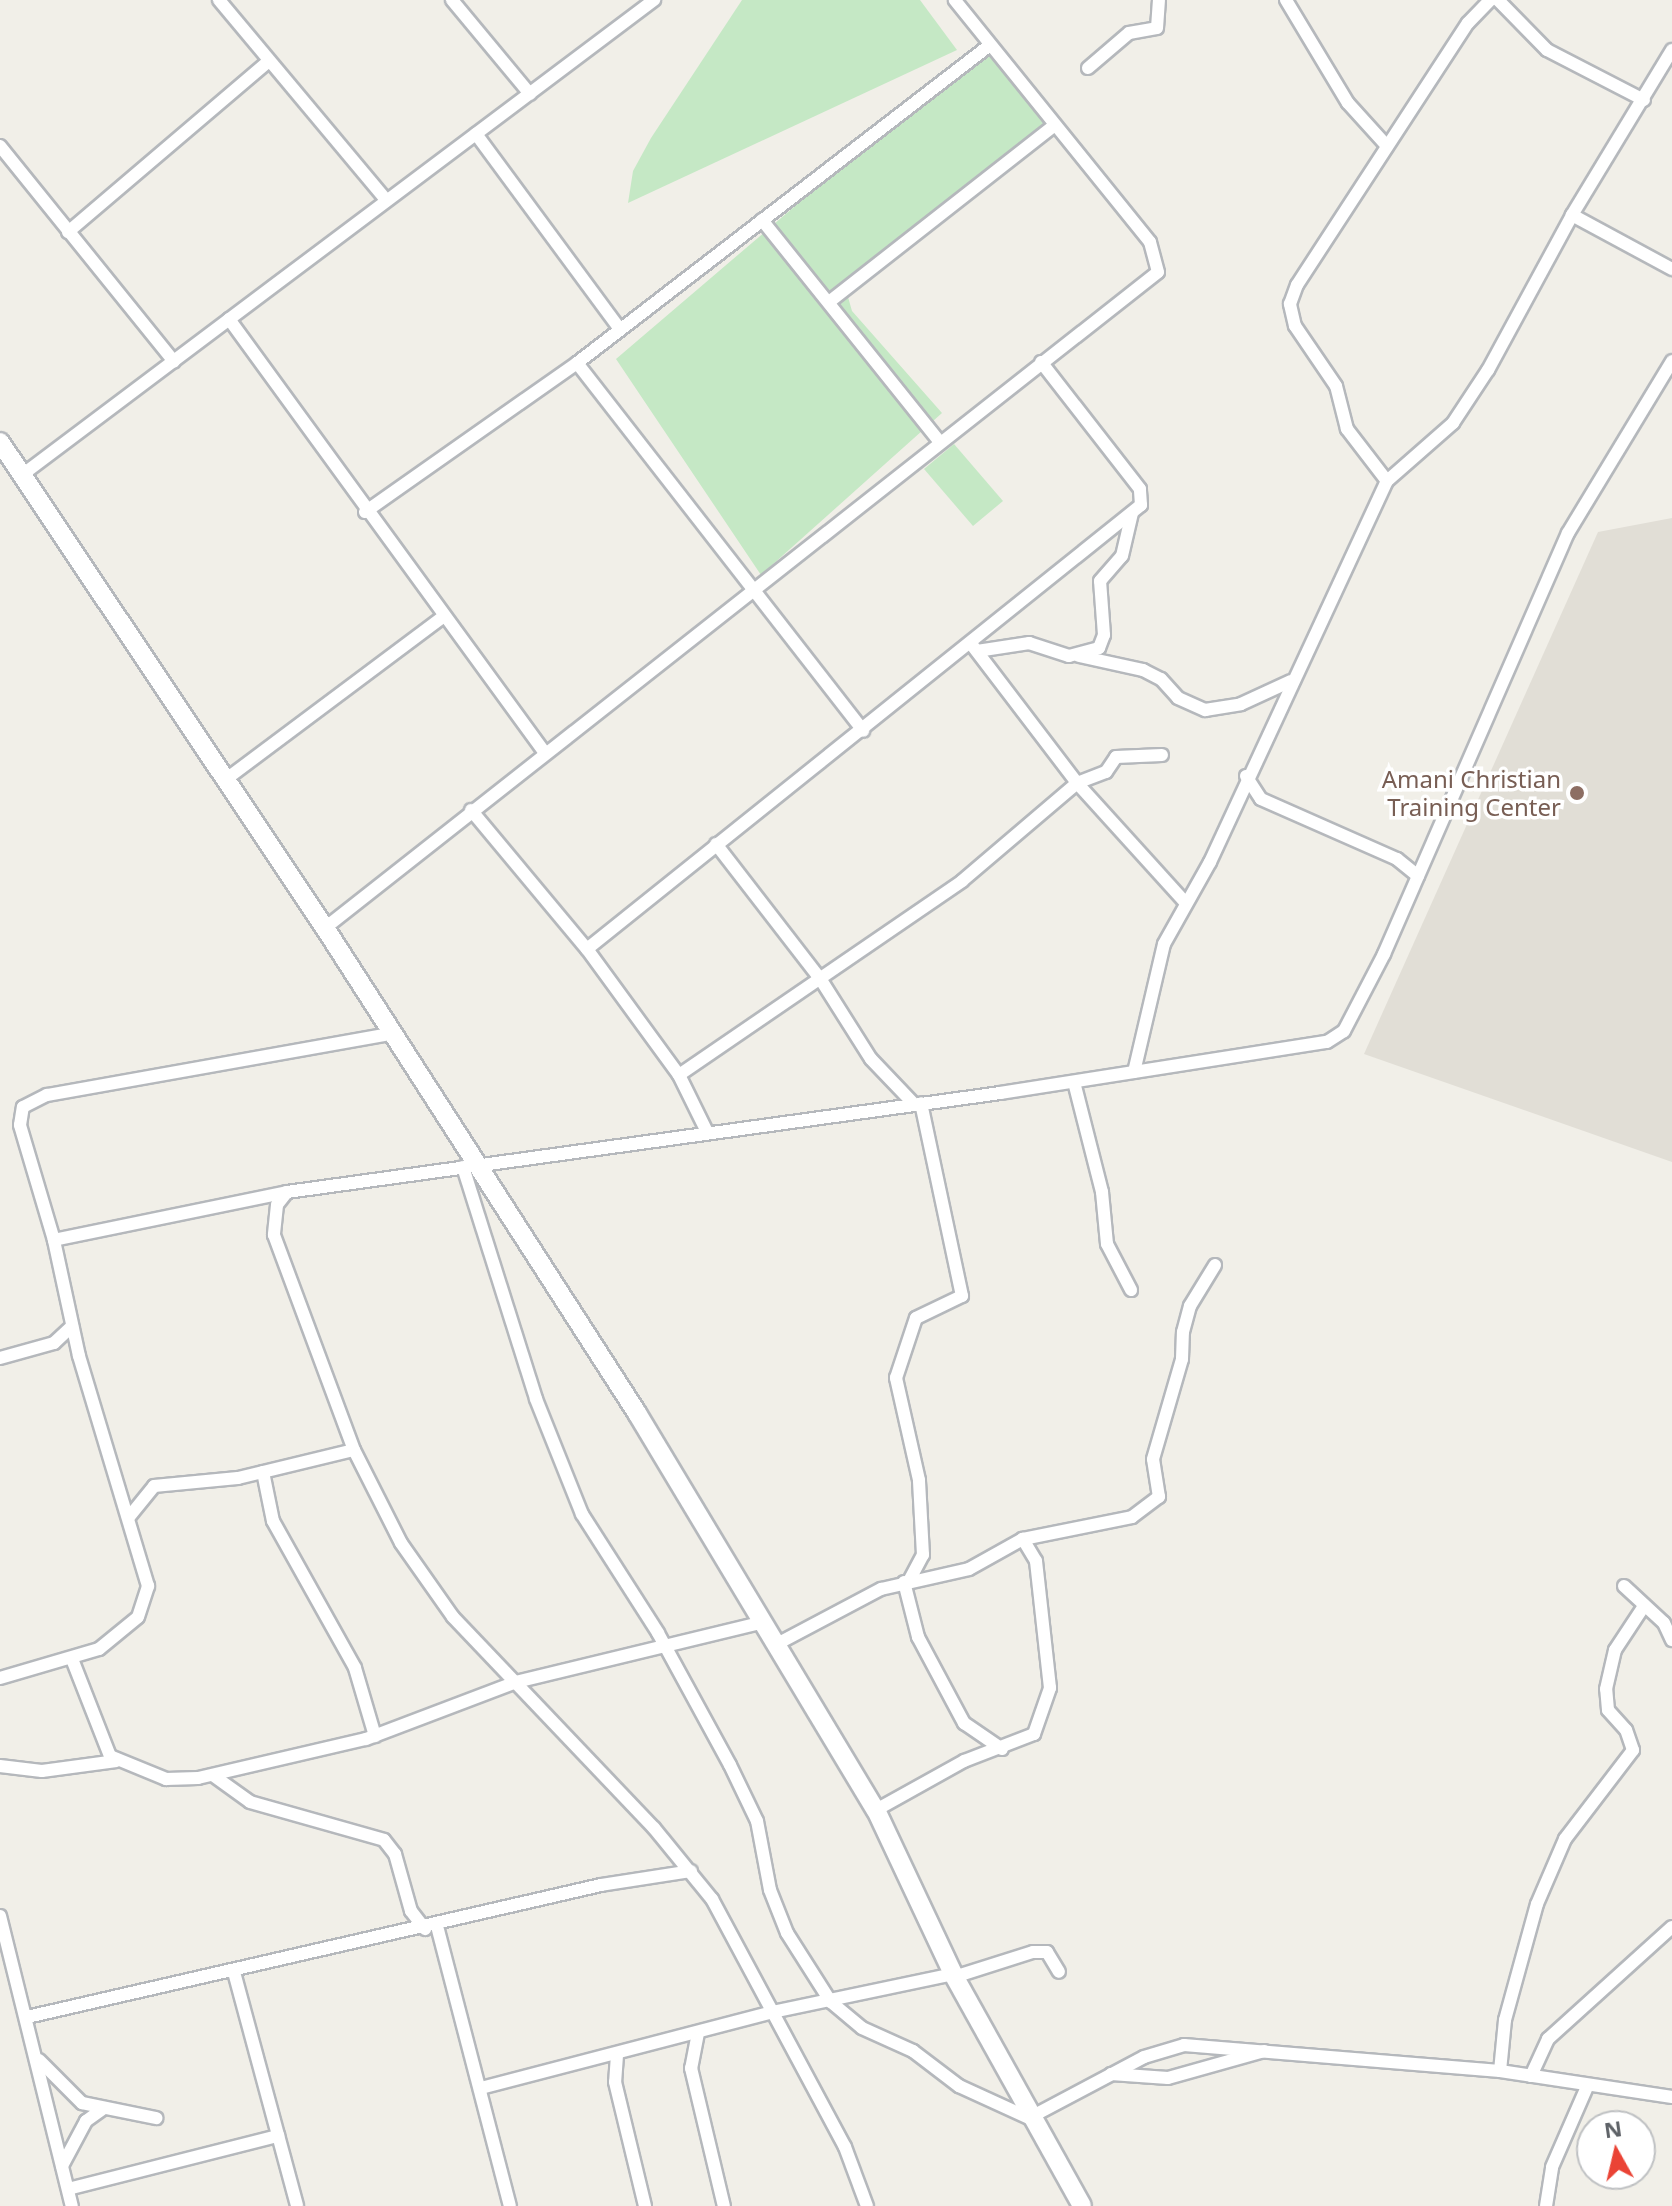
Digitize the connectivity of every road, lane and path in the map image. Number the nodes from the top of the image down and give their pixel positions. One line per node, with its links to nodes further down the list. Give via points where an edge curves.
1 (219, 0): 11 (street)
2 (452, 0): 13 (street)
3 (654, 0): 13 (street)
4 (955, 0): 9 (street)
5 (1159, 0): 12 (street, via 1157,28 1129,33)
6 (1286, 0): 18 (street, via 1348,103)
7 (1490, 0): 18 (street, via 1468,23)
8 (1498, 0): 14 (street, via 1547,50)
9 (990, 45): 15 (street); 21 (street)
10 (1672, 50): 14 (street)
11 (268, 62): 19 (street); 22 (street)
12 (1088, 68)
13 (530, 94): 16 (street)
14 (1644, 100): 20 (street)
15 (1055, 125): 24 (street); 29 (street, via 1150,242 1159,267)
16 (476, 134): 19 (street); 26 (street)
17 (0, 146): 22 (street)
18 (1387, 146): 34 (street, via 1290,304 1295,326 1336,386 1347,429)
19 (386, 200): 25 (street)
20 (1572, 215): 23 (street); 34 (street, via 1488,370 1453,423)
21 (762, 220): 24 (street); 26 (street)
22 (68, 232): 28 (street)
23 (1672, 269)
24 (829, 302): 32 (street)
25 (229, 319): 28 (street); 35 (street)
26 (619, 328): 30 (street)
27 (1672, 361): 50 (street, via 1568,533)
28 (174, 362): 33 (street)
29 (1041, 362): 32 (street); 36 (street, via 1140,489 1143,502)
30 (577, 363): 35 (street); 37 (street)
31 (0, 442): 33 (street)
32 (940, 442): 37 (street)
33 (22, 475): 46 (street)
34 (1387, 481): 41 (street)
35 (365, 512): 38 (street)
36 (1132, 513): 39 (street); 40 (street, via 1122,556 1100,581 1103,642)
37 (751, 589): 42 (street); 43 (street)
38 (443, 617): 43 (street); 46 (street)
39 (974, 648): 40 (street, via 1023,642); 42 (street); 47 (street)
40 (1078, 655): 41 (street, via 1143,670 1161,679 1178,698 1205,710 1241,704)
41 (1291, 681): 45 (street)
42 (863, 731): 49 (street)
43 (545, 753): 48 (street)
44 (1162, 755): 47 (street, via 1116,757 1106,772)
45 (1246, 776): 50 (street, via 1261,799 1397,859); 51 (street, via 1210,862)
46 (225, 780): 52 (street)
47 (1077, 783): 51 (street); 54 (street, via 962,881)
48 (471, 810): 52 (street); 53 (street)
49 (716, 844): 53 (street); 54 (street)
50 (1418, 876): 56 (street, via 1354,1016 1335,1037 1306,1048)
51 (1186, 903): 56 (street, via 1156,967)
52 (325, 928): 55 (street)
53 (587, 949): 57 (street)
54 (821, 980): 57 (street); 59 (street, via 871,1059)
55 (394, 1033): 61 (street); 63 (street, via 30,1101 20,1111 20,1125)
56 (1134, 1072): 58 (street)
57 (679, 1075): 60 (street)
58 (1074, 1082): 59 (street); 65 (street, via 1102,1192 1107,1244)
59 (917, 1104): 60 (street); 74 (street, via 962,1296 916,1318 896,1378 919,1480 923,1555)
60 (707, 1132): 61 (street)
61 (470, 1166): 62 (street); 77 (street); 80 (street, via 522,1360 567,1480 594,1538)
62 (287, 1192): 63 (street); 70 (street, via 277,1205 274,1235)
63 (54, 1240): 66 (street)
64 (1215, 1265): 73 (street, via 1190,1306 1183,1332 1182,1359 1153,1459 1159,1497 1132,1517)
65 (1131, 1290)
66 (72, 1326): 67 (street); 68 (street)
67 (54, 1343): 68 (street); 69 (street)
68 (79, 1356): 72 (street)
69 (0, 1358)
70 (354, 1450): 71 (street); 83 (street, via 425,1582)
71 (263, 1472): 72 (street, via 154,1486); 84 (street, via 273,1521 355,1668)
72 (129, 1517): 81 (street, via 148,1577 143,1606 108,1643)
73 (1023, 1539): 74 (street, via 969,1569); 85 (street, via 1038,1575 1050,1694 1034,1734)
74 (906, 1582): 79 (street, via 870,1594); 85 (street, via 914,1628 964,1723)
75 (1624, 1586): 76 (street)
76 (1644, 1606): 78 (street, via 1664,1623); 104 (street, via 1615,1650 1606,1689 1608,1710 1626,1730 1633,1750 1565,1839 1537,1904 1505,2020)
77 (764, 1622): 79 (street); 80 (street)
78 (1672, 1640)
79 (777, 1644): 89 (street)
80 (666, 1649): 83 (street); 97 (street, via 757,1821 770,1890 787,1933)
81 (72, 1659): 82 (street); 86 (street, via 105,1746)
82 (0, 1678)
83 (516, 1682): 84 (street); 90 (street)
84 (375, 1736): 88 (street)
85 (1002, 1749): 89 (street, via 964,1761)
86 (116, 1761): 87 (street, via 60,1770); 88 (street, via 166,1779)
87 (4, 1769)
88 (214, 1776): 92 (street, via 263,1806 384,1840 395,1854 411,1911)
89 (876, 1810): 96 (street)
90 (691, 1871): 92 (street, via 601,1885); 98 (street, via 740,1945)
91 (0, 1916): 99 (street)
92 (431, 1927): 94 (street); 108 (street)
93 (1672, 1927): 106 (street, via 1548,2039)
94 (234, 1972): 99 (street); 113 (street)
95 (1059, 1972): 96 (street, via 1047,1952 1033,1952)
96 (954, 1976): 97 (street); 112 (street)
97 (831, 2002): 98 (street); 112 (street, via 862,2028 913,2051 959,2086)
98 (773, 2012): 100 (street); 121 (street, via 845,2147 865,2189)
99 (27, 2017): 103 (street)
100 (698, 2033): 102 (street); 120 (street, via 691,2068)
101 (1272, 2049): 104 (street); 105 (street, via 1168,2078); 105 (street, via 1184,2045)
102 (617, 2055): 108 (street); 119 (street, via 615,2082)
103 (37, 2057): 110 (street, via 74,2098); 114 (street)
104 (1500, 2071): 106 (street)
105 (1111, 2074): 112 (street)
106 (1531, 2076): 107 (street)
107 (1587, 2087): 109 (street); 123 (street, via 1552,2167)
108 (481, 2088): 118 (street)
109 (1672, 2097)
110 (104, 2108): 111 (street); 114 (street, via 86,2121)
111 (156, 2118)
112 (1029, 2118): 122 (street)
113 (278, 2136): 115 (street); 117 (street)
114 (62, 2166): 115 (street)
115 (68, 2189): 116 (street)
116 (72, 2206)
117 (297, 2206)
118 (510, 2206)
119 (645, 2206)
120 (724, 2206)
121 (867, 2206)
122 (1082, 2206)
123 (1546, 2206)

